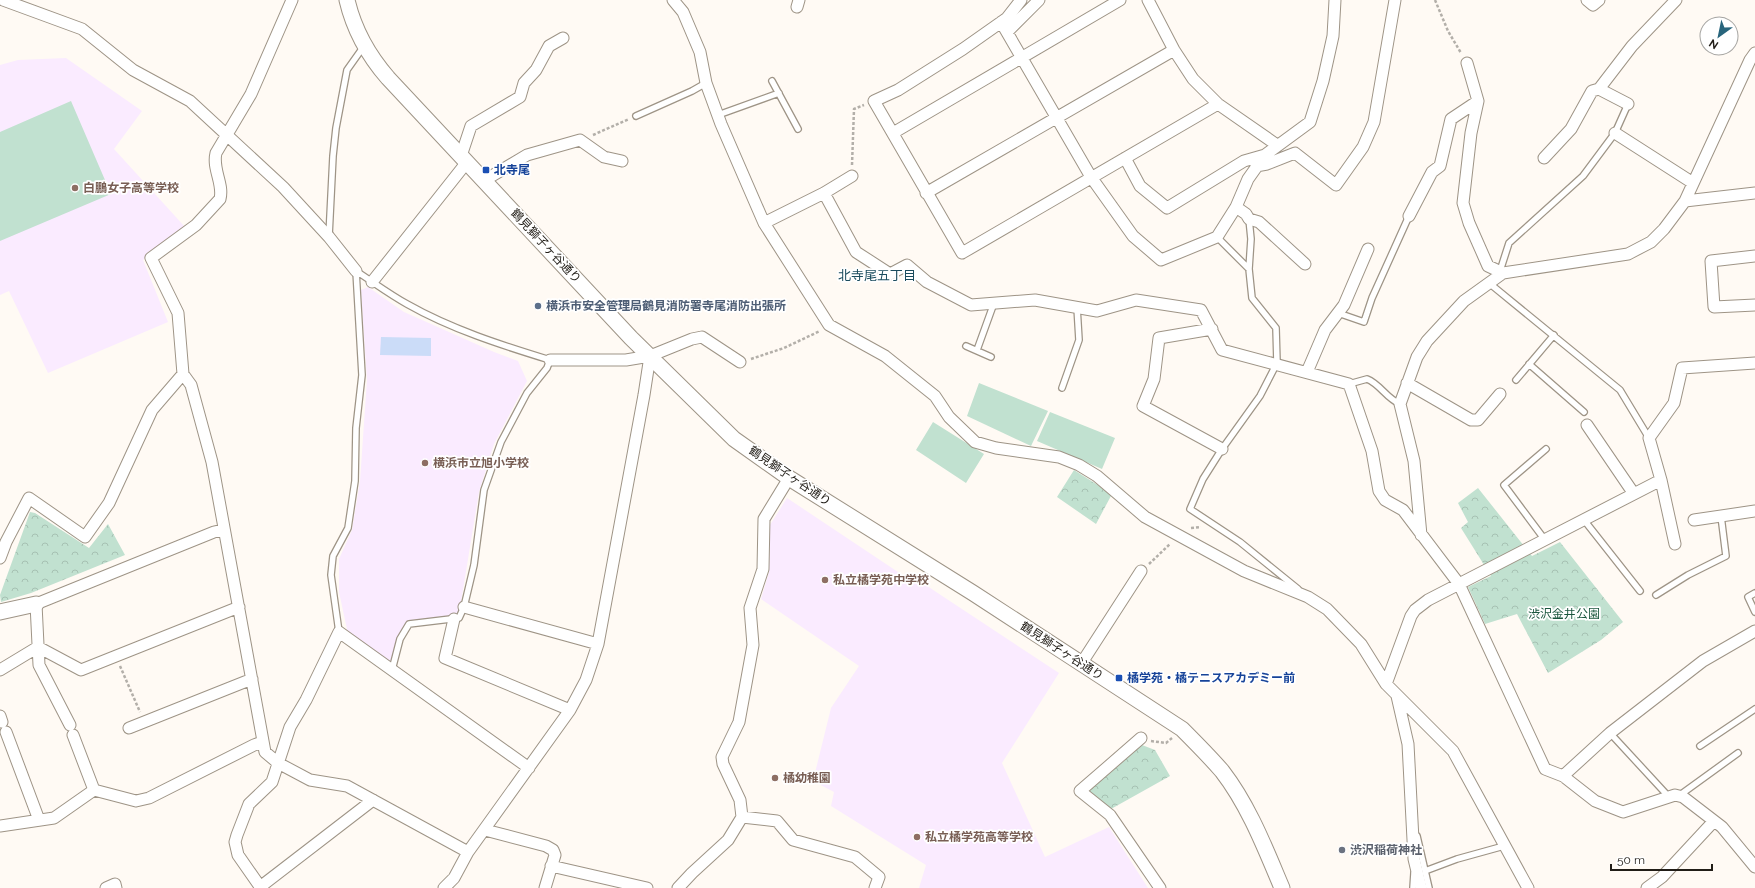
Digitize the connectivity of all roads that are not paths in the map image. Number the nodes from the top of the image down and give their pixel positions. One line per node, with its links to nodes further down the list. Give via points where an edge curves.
1 (3, 0): 15 (street); 38 (street, via 82,29 133,70 190,101)
2 (292, 0): 38 (street, via 251,94)
3 (347, 0): 20 (street, 鶴見獅子ヶ谷通り, via 350,15)
4 (672, 0): 16 (street)
5 (684, 0): 16 (street)
6 (1021, 0): 17 (street)
7 (1039, 0): 18 (street)
8 (1120, 0): 23 (street)
9 (1148, 0): 21 (street)
10 (1335, 0): 39 (street, via 1333,36 1310,122)
11 (1395, 0): 45 (street, via 1374,122 1364,147 1336,185 1295,153)
12 (1587, 0): 13 (street, via 1593,5)
13 (1599, 0)
14 (1676, 0): 27 (street, via 1632,46)
15 (0, 4)
16 (683, 12): 26 (street, via 700,52)
17 (1002, 22): 18 (street); 36 (street, via 898,90 874,101)
18 (1007, 32): 23 (street)
19 (563, 38): 43 (street, via 550,46 536,70 524,83 520,97 471,126)
20 (364, 46): 43 (street, 鶴見獅子ヶ谷通り, via 388,78); 58 (lane, via 347,70 336,128)
21 (1174, 50): 30 (street, via 1193,79); 34 (street)
22 (1755, 52): 49 (street)
23 (1022, 58): 34 (street); 36 (street)
24 (1467, 63): 29 (street)
25 (772, 81): 28 (lane)
26 (706, 83): 32 (lane); 33 (street)
27 (1599, 89): 31 (street); 42 (street, via 1592,91 1571,129)
28 (778, 93): 33 (lane); 35 (lane)
29 (1478, 101): 55 (street, via 1452,119 1440,166 1432,172); 65 (street, via 1471,133 1463,203 1488,266)
30 (1218, 104): 39 (street); 41 (street)
31 (1628, 104): 37 (lane)
32 (636, 116)
33 (718, 116): 57 (street)
34 (1057, 118): 47 (street); 51 (street)
35 (798, 129)
36 (892, 133): 51 (street)
37 (1615, 133): 49 (street); 65 (lane, via 1572,188 1509,243)
38 (226, 136): 58 (street, via 283,187); 84 (street, via 214,160 220,199 196,225 151,258 178,313)
39 (1277, 145): 40 (street)
40 (1265, 155): 41 (street, via 1244,161 1167,208 1140,186); 45 (street)
41 (1125, 158): 47 (street)
42 (1544, 158)
43 (464, 159): 48 (street, 鶴見獅子ヶ谷通り); 66 (street)
44 (622, 161): 48 (street, via 604,157 580,140 527,155)
45 (1256, 166): 54 (street)
46 (852, 176): 50 (street)
47 (1091, 178): 51 (street, via 962,253); 59 (street, via 1133,236 1161,260)
48 (485, 180): 76 (street, 鶴見獅子ヶ谷通り)
49 (1693, 183): 53 (street)
50 (824, 193): 57 (street); 68 (street, via 856,252 862,256 890,274 907,265 927,282 970,305)
51 (926, 193)
52 (1755, 194): 53 (street)
53 (1685, 202): 65 (street, via 1664,230 1651,242 1628,254)
54 (1236, 207): 56 (street); 59 (street)
55 (1409, 216): 71 (lane, via 1372,298 1364,322)
56 (1249, 219): 62 (street, via 1259,222); 63 (lane)
57 (764, 223): 113 (street, via 828,325 885,356 929,391 949,417 975,442 996,448 1060,457 1072,462 1097,476 1145,517 1244,571)
58 (329, 237): 64 (street)
59 (1217, 237): 63 (lane)
60 (1368, 249): 71 (street, via 1344,305)
61 (1755, 256): 69 (street, via 1711,261 1714,307)
62 (1305, 264)
63 (1249, 270): 80 (lane, via 1252,298 1276,328)
64 (356, 271): 66 (lane); 120 (lane, via 362,375 356,428 355,481 348,528 334,556 331,575)
65 (1501, 272): 67 (street)
66 (372, 282): 78 (lane, via 427,315 511,348)
67 (1489, 283): 73 (lane); 86 (street, via 1464,300 1427,341 1417,357)
68 (994, 303): 70 (street, via 1035,300); 75 (lane)
69 (1755, 305)
70 (1078, 308): 72 (street, via 1097,311 1136,300 1202,310); 88 (lane, via 1079,340)
71 (1338, 312): 83 (street, via 1325,330)
72 (1212, 330): 80 (street, via 1222,350); 94 (street, via 1159,338 1154,379 1143,406)
73 (1554, 335): 82 (lane); 93 (lane, via 1620,390)
74 (966, 346): 75 (lane)
75 (977, 350): 77 (lane)
76 (650, 356): 78 (street, via 626,360); 79 (street, via 702,337); 96 (street, 鶴見獅子ヶ谷通り, via 734,439); 122 (street)
77 (991, 357)
78 (550, 360): 116 (lane, via 547,368 527,393 501,442 484,490 474,565)
79 (740, 362)
80 (1277, 363): 83 (street); 94 (lane, via 1260,396)
81 (1755, 363): 93 (street, via 1682,368 1674,403)
82 (1529, 364): 85 (lane); 91 (lane)
83 (1307, 372): 87 (street)
84 (183, 374): 103 (street, via 191,385 212,462); 107 (street, via 152,410 109,503 85,537 29,498)
85 (1516, 380)
86 (1407, 383): 89 (street, via 1471,420 1478,420); 90 (street)
87 (1348, 384): 90 (lane, via 1367,379 1373,381 1391,400); 104 (street, via 1372,451 1379,491 1385,500 1402,510)
88 (1062, 388)
89 (1500, 394)
90 (1400, 404): 104 (street, via 1414,461)
91 (1584, 412)
92 (1587, 425): 98 (street)
93 (1649, 438): 97 (street)
94 (1222, 449): 113 (lane, via 1203,479 1190,509 1240,542)
95 (1546, 449): 105 (lane, via 1504,486)
96 (789, 478): 124 (street, 鶴見獅子ヶ谷通り); 146 (street, via 764,519 763,569 750,608 753,645 739,722 722,757 740,800)
97 (1661, 480): 98 (street); 106 (street)
98 (1634, 494): 101 (street)
99 (1755, 511): 100 (street)
100 (1721, 516): 102 (street); 112 (lane, via 1726,556)
101 (1584, 520): 105 (street); 110 (lane)
102 (1694, 520)
103 (223, 530): 114 (street); 115 (street)
104 (1421, 535): 109 (street)
105 (1545, 540): 109 (street)
106 (1675, 544)
107 (0, 558)
108 (1141, 571): 124 (street)
109 (1459, 584): 128 (street, via 1415,610); 141 (street, via 1545,769)
110 (1640, 591)
111 (1755, 593): 118 (lane, via 1748,597)
112 (1656, 595)
113 (1308, 597): 128 (street, via 1327,609 1361,644)
114 (36, 604): 117 (street); 123 (street)
115 (239, 607): 123 (street, via 81,670); 127 (street)
116 (464, 607): 119 (lane, via 459,618); 122 (street)
117 (0, 612)
118 (1755, 612)
119 (454, 619): 126 (lane, via 409,624 400,639); 131 (street, via 445,658)
120 (339, 632): 126 (street); 139 (street, via 290,727)
121 (1755, 632): 134 (street, via 1703,661)
122 (598, 644): 131 (street, via 586,680)
123 (38, 647): 125 (street); 142 (street, via 39,665 72,730)
124 (1081, 664): 166 (street, 鶴見獅子ヶ谷通り, via 1182,729 1217,766 1256,826)
125 (0, 670)
126 (392, 670): 140 (street)
127 (252, 679): 133 (street); 136 (street)
128 (1386, 684): 129 (street)
129 (1398, 696): 145 (street, via 1408,744); 151 (street, via 1453,751)
130 (1755, 709): 137 (lane)
131 (570, 710): 140 (street)
132 (3, 724): 147 (street)
133 (129, 728)
134 (1610, 733): 141 (street); 143 (lane)
135 (1141, 738): 165 (street, via 1080,790 1110,815)
136 (262, 742): 139 (street, via 265,752); 142 (street, via 149,798 136,801)
137 (1700, 746)
138 (1738, 753): 143 (lane)
139 (278, 764): 144 (street, via 310,780 347,786); 157 (street, via 272,782 249,804 235,842 238,855)
140 (529, 768): 150 (street)
141 (1562, 776): 143 (street, via 1595,801 1623,812)
142 (94, 790): 147 (street, via 54,818)
143 (1674, 796): 148 (street)
144 (373, 800): 152 (street); 157 (street)
145 (1410, 804): 153 (street); 156 (lane)
146 (742, 817): 163 (street, via 728,840); 164 (street, via 777,821 793,840 855,857 879,877)
147 (39, 820): 149 (street)
148 (1714, 821): 155 (street); 171 (street, via 1662,877)
149 (0, 826)
150 (485, 830): 152 (street); 154 (street, via 546,846 553,850 555,855)
151 (1504, 846): 156 (lane, via 1457,859); 170 (street)
152 (468, 852): 160 (street, via 454,878)
153 (1414, 859): 167 (lane); 168 (street)
154 (551, 866): 161 (street); 162 (street)
155 (1755, 867)
156 (1425, 872): 169 (lane)
157 (260, 887)
158 (106, 888): 159 (street, via 115,884)
159 (116, 888)
160 (444, 888)
161 (545, 888)
162 (647, 888)
163 (678, 888)
164 (875, 888)
165 (1160, 888)
166 (1282, 888)
167 (1412, 888)
168 (1421, 888)
169 (1429, 888)
170 (1528, 888)
171 (1647, 888)

